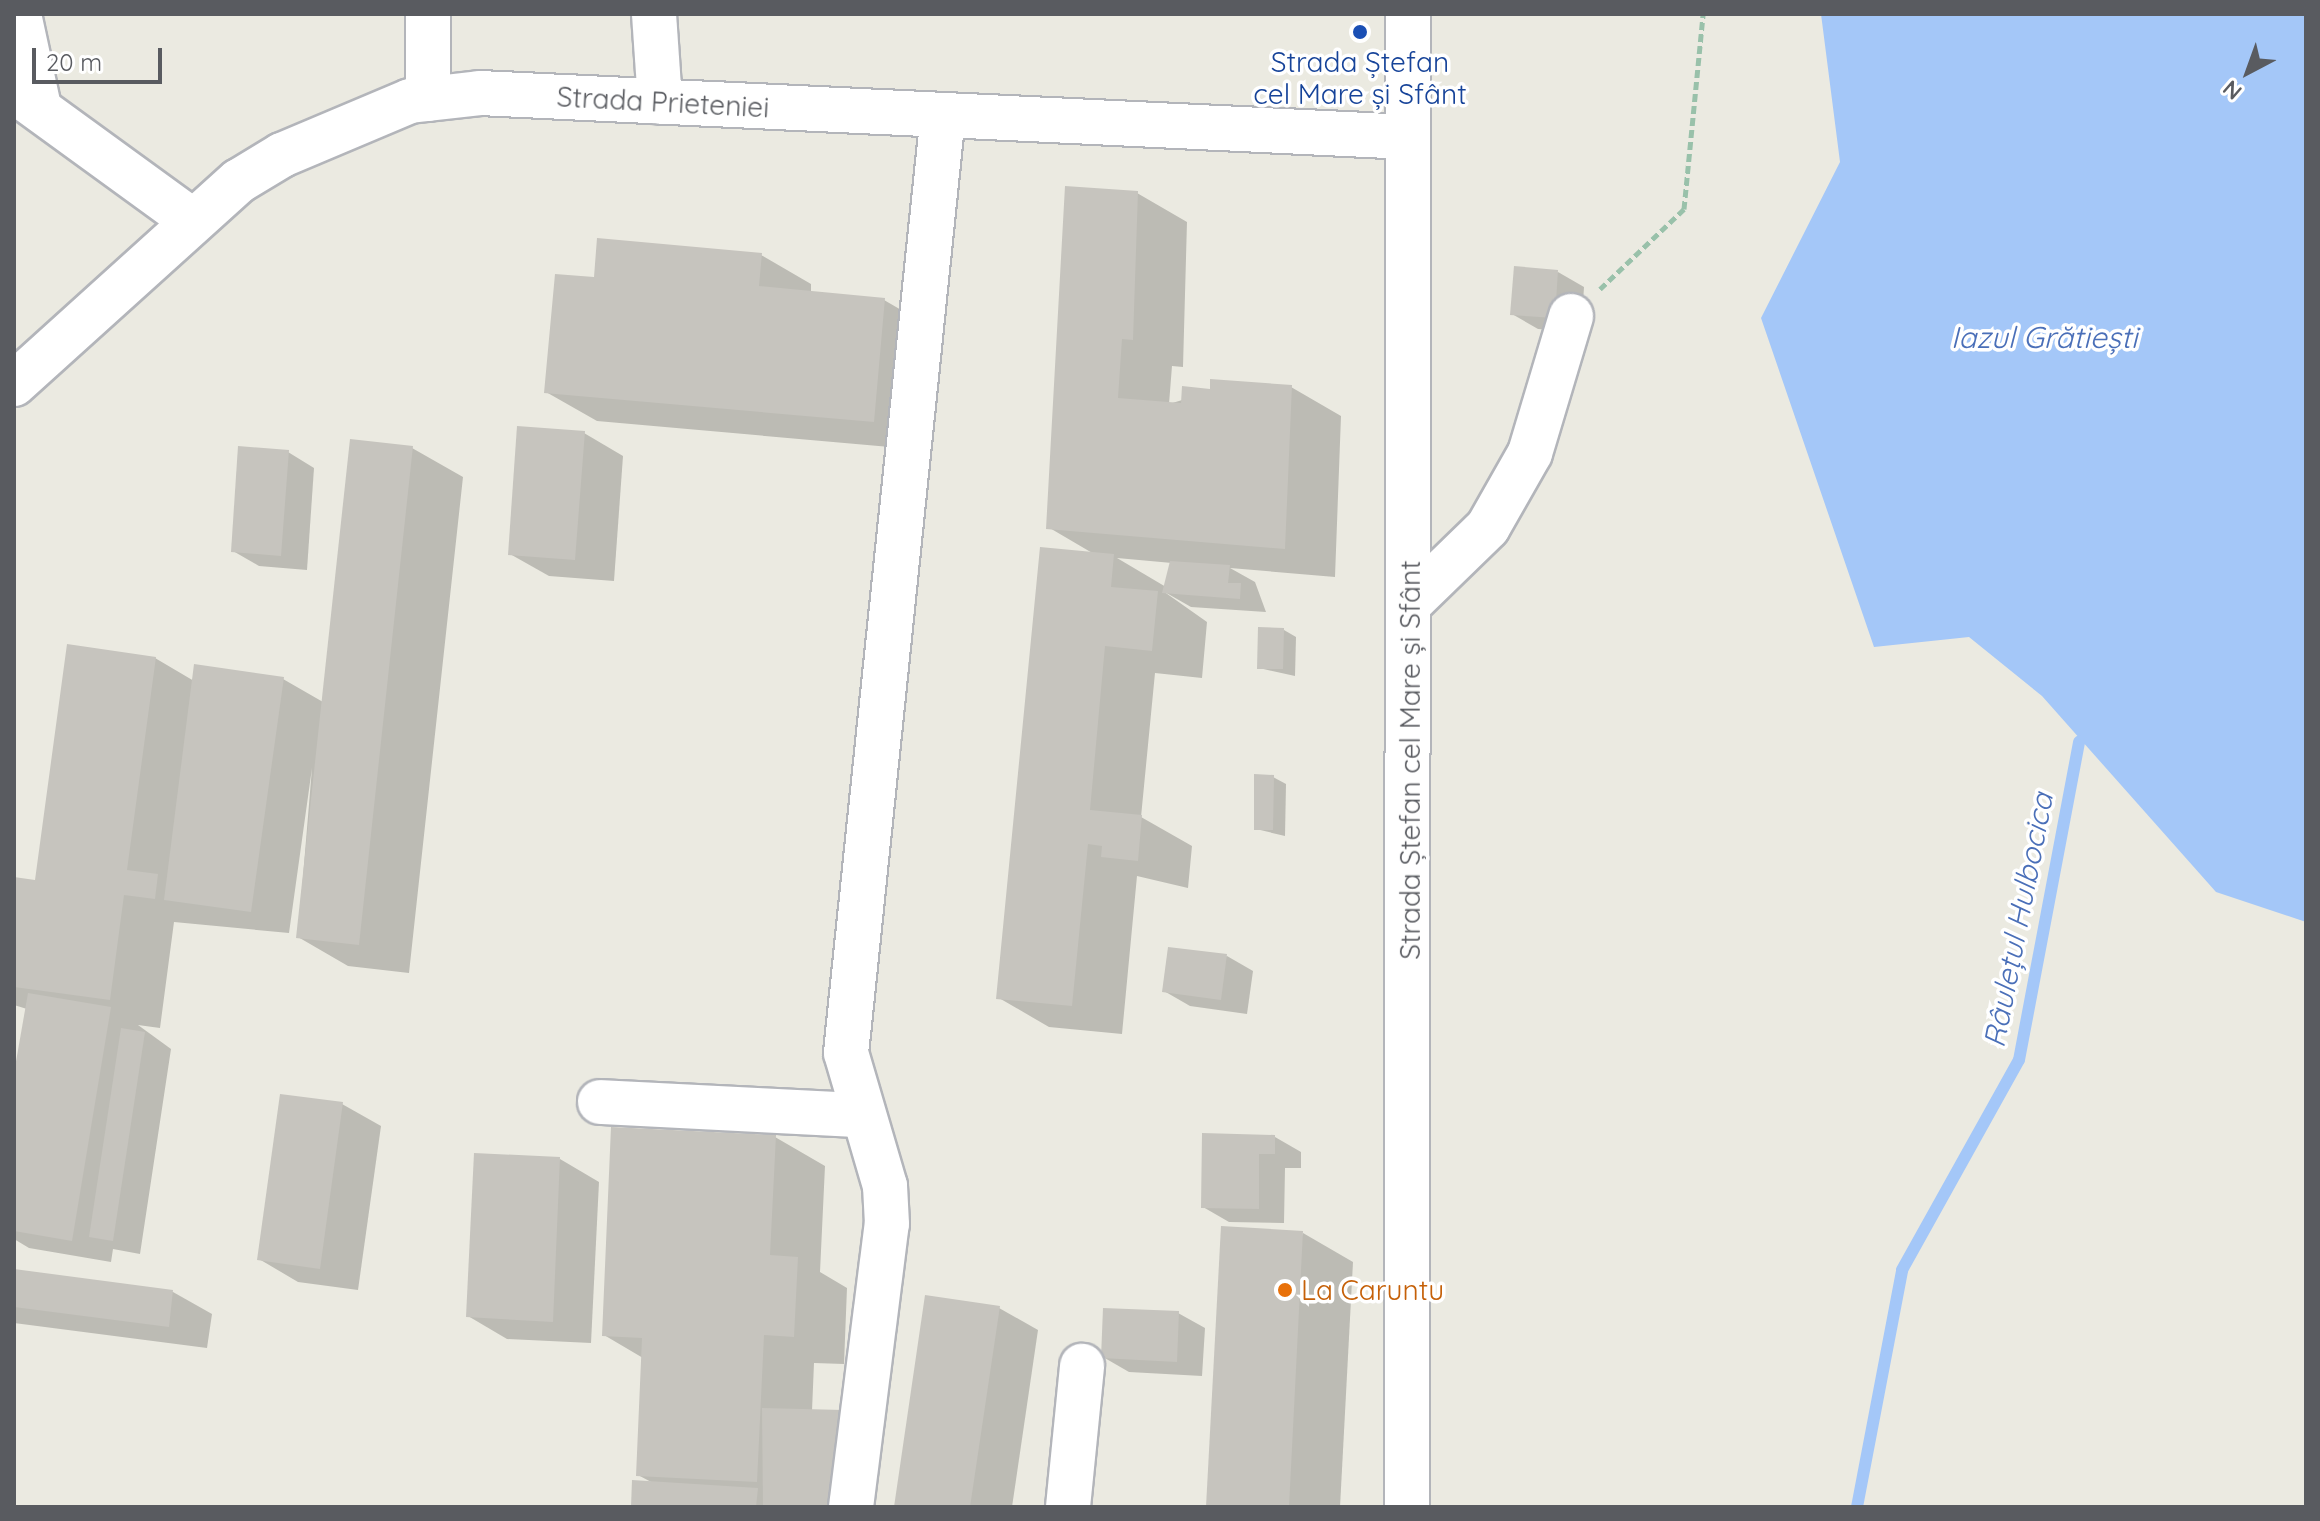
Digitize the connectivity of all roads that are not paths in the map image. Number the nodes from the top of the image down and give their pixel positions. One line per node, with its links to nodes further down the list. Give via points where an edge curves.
1 (19, 14): 5 (street)
2 (428, 14): 6 (street)
3 (654, 14): 7 (street)
4 (1408, 14): 9 (street, Strada Ștefan cel Mare și Sfânt)
5 (26, 99): 10 (street)
6 (428, 99): 7 (street, Strada Prieteniei, via 480,93); 10 (street, Strada Prieteniei, via 282,155)
7 (660, 102): 8 (street, Strada Prieteniei)
8 (943, 115): 9 (street, Strada Prieteniei); 15 (street, via 846,1053)
9 (1408, 137): 13 (street, Strada Ștefan cel Mare și Sfânt)
10 (189, 218): 12 (street, Strada Prieteniei)
11 (1571, 316): 13 (street, via 1516,477 1488,527)
12 (14, 384)
13 (1411, 602): 19 (street, Strada Ștefan cel Mare și Sfânt)
14 (600, 1102): 15 (street)
15 (859, 1115): 17 (street, via 885,1186 887,1224)
16 (1082, 1366): 18 (street)
17 (851, 1507)
18 (1068, 1507)
19 (1407, 1507)

